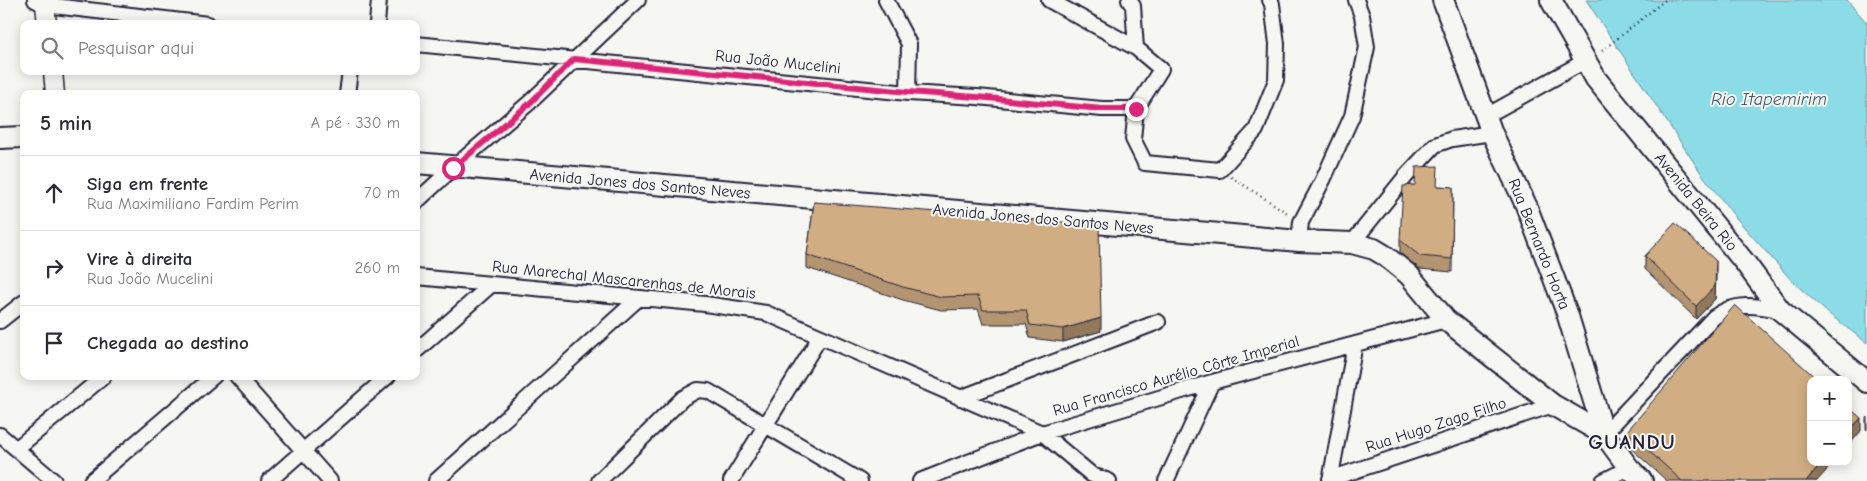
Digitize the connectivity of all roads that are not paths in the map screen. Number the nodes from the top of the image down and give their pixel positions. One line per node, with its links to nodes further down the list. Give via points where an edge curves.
1 (379, 0): 13 (street)
2 (638, 0): 17 (street)
3 (886, 0): 22 (street, via 909,44)
4 (1050, 0): 15 (street)
5 (1129, 0): 15 (street, via 1133,6)
6 (1270, 0): 23 (street, via 1277,44 1276,80 1256,130 1220,170 1145,163 1133,140)
7 (1356, 0): 30 (street, via 1367,47 1352,116)
8 (1443, 0): 24 (main road, Rua Bernardo Horta)
9 (1551, 0): 16 (main road, Avenida Beira Rio)
10 (43, 2): 11 (street); 12 (street)
11 (46, 20)
12 (178, 20)
13 (377, 20)
14 (420, 44): 17 (street, Rua João Mucelini)
15 (1136, 48): 23 (street, via 1161,69)
16 (1594, 56): 24 (street); 36 (main road, Avenida Beira Rio, via 1596,79)
17 (574, 59): 22 (street, Rua João Mucelini); 28 (street, via 529,104)
18 (53, 75): 20 (street)
19 (349, 75): 21 (street)
20 (54, 90)
21 (348, 90)
22 (908, 92): 23 (street, Rua João Mucelini, via 1102,109)
23 (1136, 109)
24 (1489, 124): 31 (street, via 1435,145); 53 (main road, Rua Bernardo Horta, via 1526,205 1567,313)
25 (0, 138): 26 (main road)
26 (20, 138)
27 (420, 164): 28 (main road, Avenida Jones dos Santos Neves)
28 (453, 168): 29 (street); 30 (main road, Avenida Jones dos Santos Neves)
29 (420, 198)
30 (1300, 231): 31 (main road, Avenida Jones dos Santos Neves)
31 (1352, 243): 37 (main road, Avenida Jones dos Santos Neves, via 1384,255 1408,275)
32 (420, 277): 33 (street, Rua Marechal Mascarenhas de Morais)
33 (492, 284): 34 (street, Rua Marechal Mascarenhas de Morais); 42 (street)
34 (639, 298): 40 (street, Rua Marechal Mascarenhas de Morais, via 766,314); 64 (street)
35 (20, 305): 38 (street)
36 (1780, 310): 48 (main road, Avenida Beira Rio); 53 (street, via 1737,306 1725,309)
37 (1446, 320): 41 (street, Rua Francisco Aurélio Côrte Imperial); 50 (main road, Avenida Jones dos Santos Neves)
38 (0, 322)
39 (1158, 322): 49 (street)
40 (820, 337): 49 (street, Rua Marechal Mascarenhas de Morais); 51 (street)
41 (1355, 344): 47 (street, Rua Francisco Aurélio Côrte Imperial); 59 (street)
42 (420, 347)
43 (99, 380): 55 (street)
44 (209, 380): 61 (street)
45 (241, 380): 56 (street)
46 (383, 380): 56 (street)
47 (1212, 382): 52 (street, Rua Francisco Aurélio Côrte Imperial); 70 (street)
48 (1867, 382)
49 (960, 398): 52 (street, Rua Marechal Mascarenhas de Morais)
50 (1553, 405): 53 (main road, Avenida Jones dos Santos Neves); 59 (street, Rua Hugo Zago Filho)
51 (765, 424): 65 (street, via 708,391 692,392); 66 (street); 67 (street)
52 (1042, 433): 58 (street, Rua Marechal Mascarenhas de Morais); 68 (street, Rua Francisco Aurélio Côrte Imperial)
53 (1604, 434): 57 (main road, Rua Bernardo Horta)
54 (0, 435): 55 (street)
55 (17, 448): 60 (street)
56 (303, 451): 62 (street); 63 (street)
57 (1635, 475): 71 (street)
58 (1090, 478): 69 (street, Rua Marechal Mascarenhas de Morais)
59 (1330, 480)
60 (54, 481)
61 (91, 481)
62 (268, 481)
63 (330, 481)
64 (436, 481)
65 (599, 481)
66 (731, 481)
67 (860, 481)
68 (920, 481)
69 (1108, 481)
70 (1166, 481)
71 (1603, 481)

